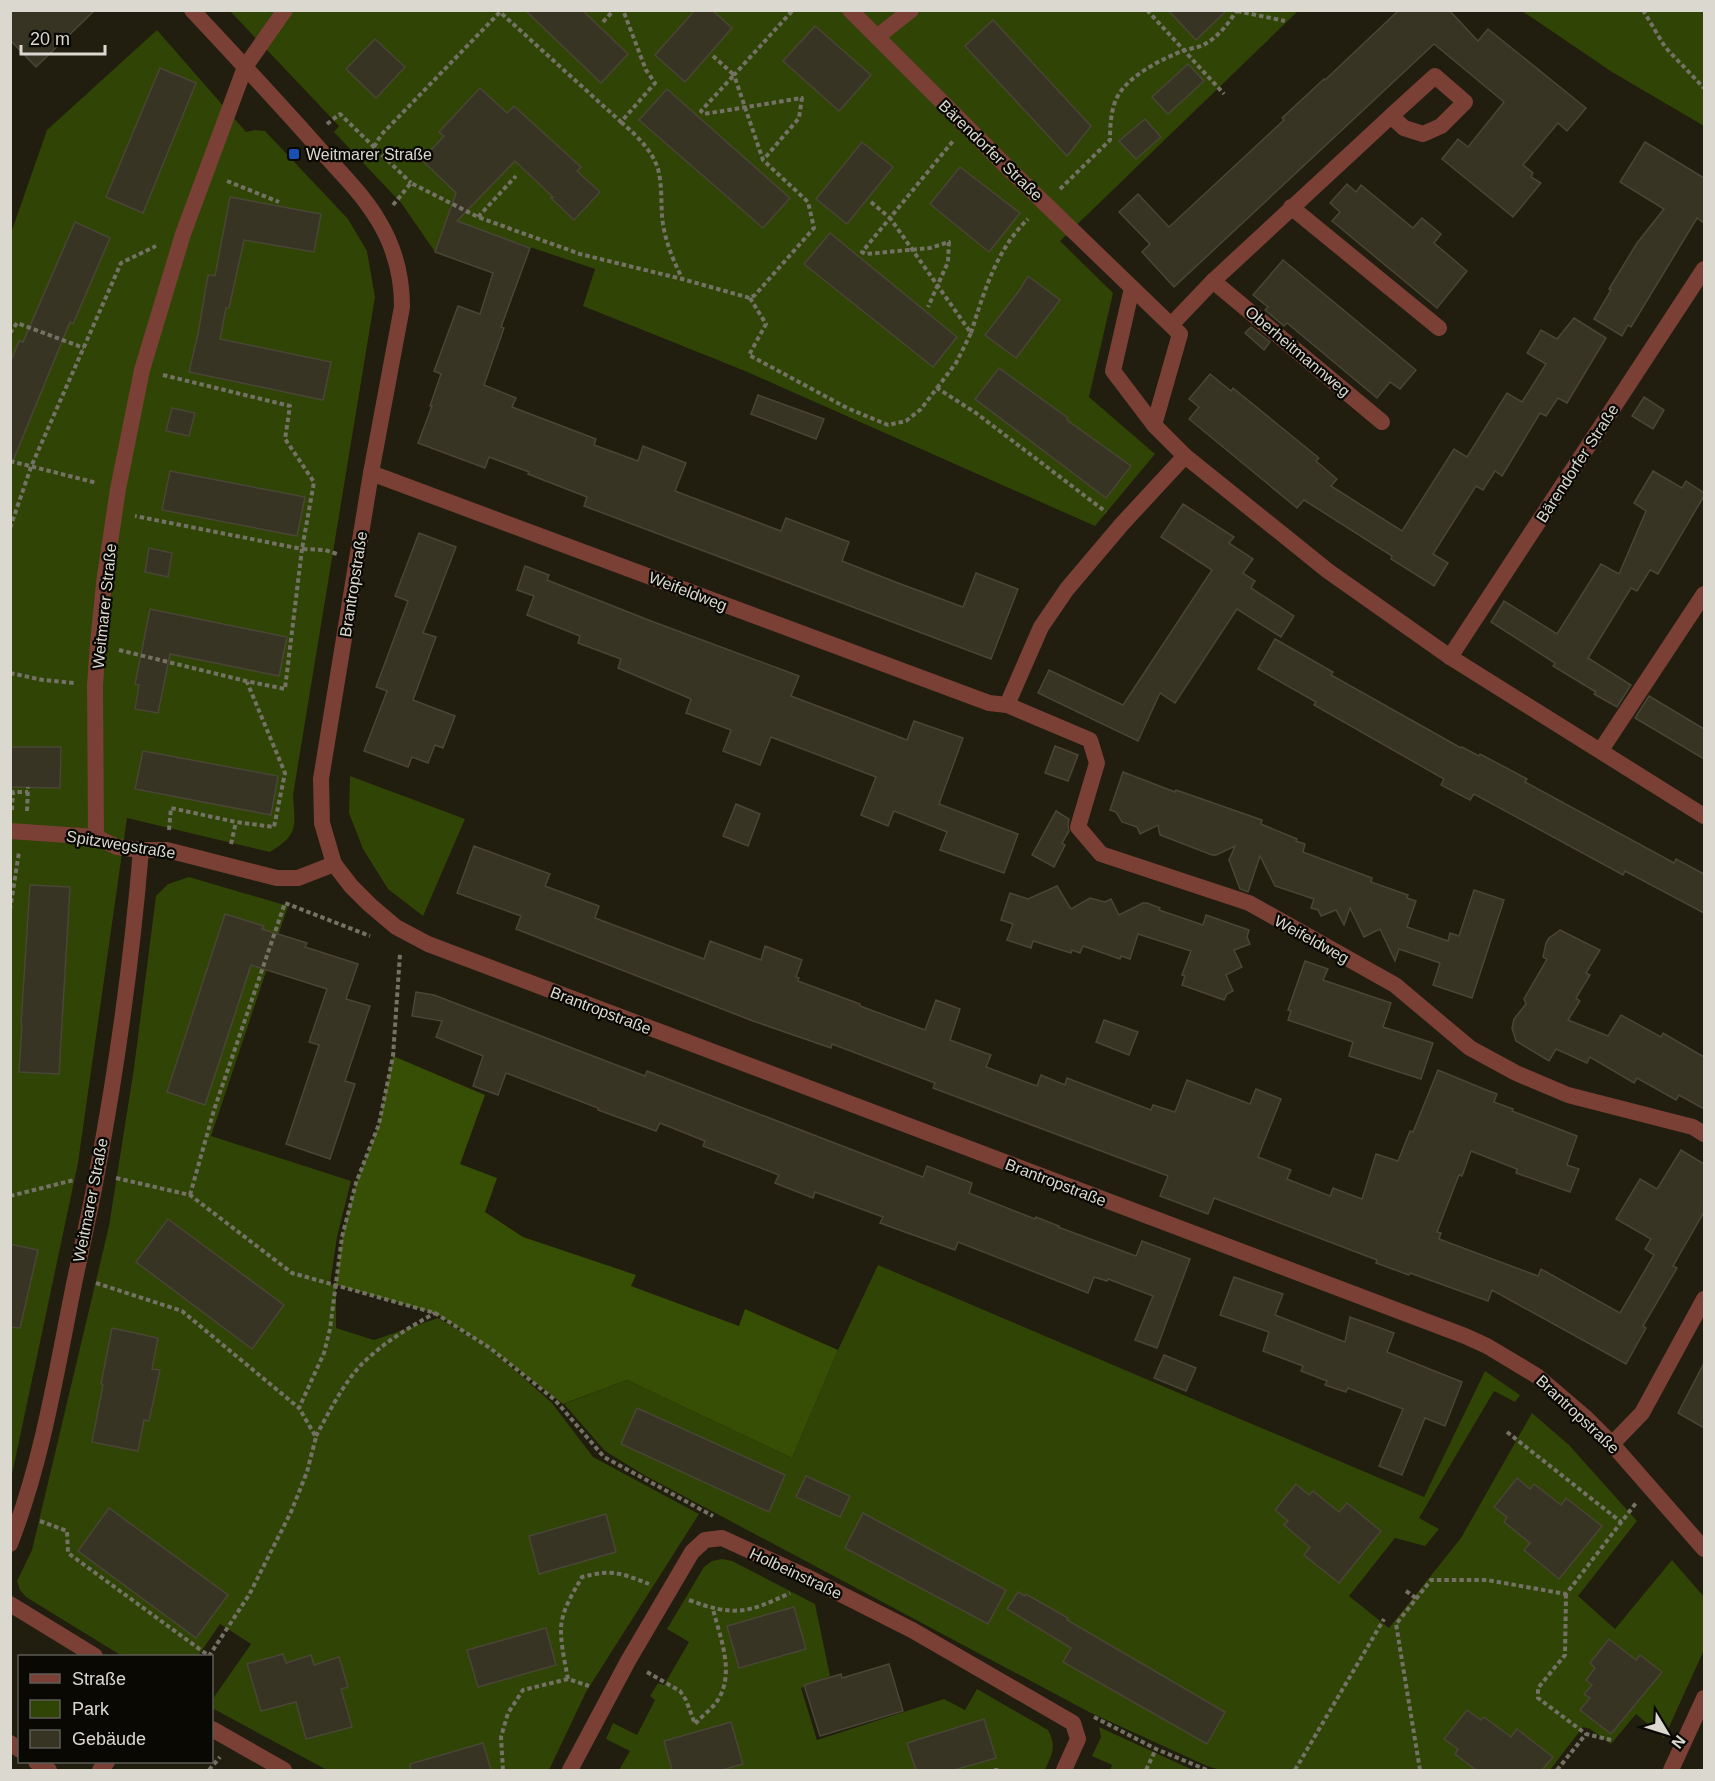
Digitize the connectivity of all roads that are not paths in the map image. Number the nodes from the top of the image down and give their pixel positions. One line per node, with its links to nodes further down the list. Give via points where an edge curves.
1 (192, 10): 6 (street, Brantropstraße)
2 (285, 10): 6 (street, Weitmarer Straße)
3 (850, 10): 5 (street, Bärendorfer Straße)
4 (911, 10): 5 (street)
5 (877, 37): 11 (street, Bärendorfer Straße)
6 (245, 67): 17 (street, Brantropstraße, via 365,201 397,262 402,307); 24 (street, Weitmarer Straße, via 183,234 142,370 118,489 95,684)
7 (1391, 116): 8 (street)
8 (1292, 207): 10 (street); 13 (street)
9 (1704, 269): 19 (street, Bärendorfer Straße)
10 (1213, 280): 12 (street); 14 (street, Oberheitmannweg)
11 (1131, 288): 12 (street, Bärendorfer Straße); 15 (street, via 1113,371)
12 (1171, 325): 15 (street, via 1180,334)
13 (1439, 328)
14 (1382, 422)
15 (1154, 425): 16 (street)
16 (1185, 456): 19 (street, via 1328,571); 20 (street, via 1067,589 1041,627)
17 (371, 473): 20 (street, Weifeldweg, via 989,703); 26 (street, Brantropstraße, via 321,779 322,823)
18 (1704, 594): 21 (street)
19 (1450, 657): 21 (street)
20 (1007, 705): 27 (street, Weifeldweg, via 1090,740 1097,763 1078,827 1101,854 1249,903 1395,985 1470,1048 1516,1073 1568,1095 1693,1127)
21 (1601, 750): 22 (street)
22 (1704, 816)
23 (17, 831): 24 (street, Spitzwegstraße)
24 (96, 837): 25 (street, Spitzwegstraße, via 117,847)
25 (141, 850): 26 (street, Spitzwegstraße, via 167,850 277,878 298,878); 30 (street, Weitmarer Straße, via 121,1025 97,1173 41,1443)
26 (334, 864): 29 (street, Brantropstraße, via 370,905 396,927 428,944 1465,1336 1537,1376)
27 (1704, 1134)
28 (1704, 1299): 29 (street, via 1642,1413)
29 (1612, 1444): 31 (street, Brantropstraße)
30 (10, 1544)
31 (1704, 1549)
32 (10, 1604): 33 (street)
33 (93, 1655)
34 (1704, 1698): 39 (street)
35 (213, 1729): 36 (street)
36 (284, 1770)
37 (570, 1770): 38 (street, Holbeinstraße, via 692,1552 705,1540 722,1538 912,1630 1074,1723 1078,1739)
38 (1065, 1770)
39 (1671, 1770)

